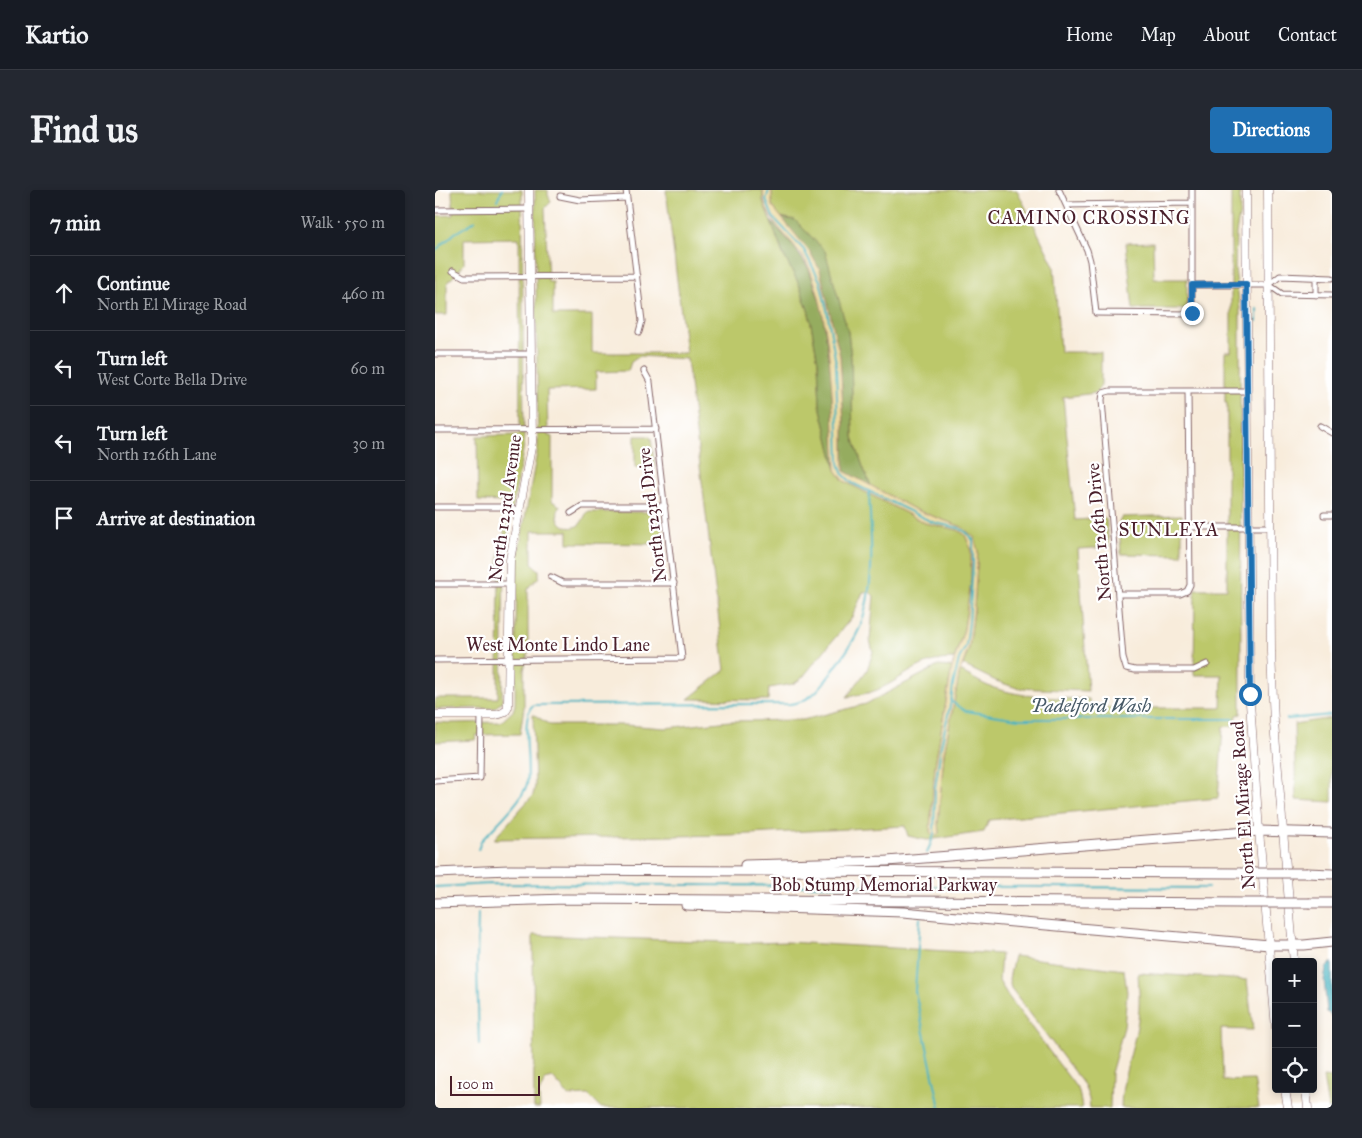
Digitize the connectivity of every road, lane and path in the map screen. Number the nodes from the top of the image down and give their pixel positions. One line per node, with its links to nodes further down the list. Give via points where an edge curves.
1 (529, 190): 11 (main road, North 123rd Avenue)
2 (626, 190): 8 (street)
3 (1059, 190): 10 (street)
4 (1192, 190): 9 (street)
5 (1246, 190): 18 (main road, North El Mirage Road)
6 (1269, 190): 20 (main road, North El Mirage Road)
7 (560, 196): 8 (street, via 580,200)
8 (627, 198): 15 (street)
9 (1192, 203): 10 (street); 19 (street)
10 (1066, 205): 19 (street, via 1089,256 1096,313 1189,314 1192,313)
11 (529, 209): 12 (street); 14 (main road, North 123rd Avenue)
12 (435, 210)
13 (453, 271): 14 (street, via 464,277)
14 (530, 276): 15 (street); 25 (main road, North 123rd Avenue)
15 (637, 276): 23 (street, via 643,321)
16 (1316, 277): 17 (street); 20 (street, via 1280,276); 21 (street)
17 (1332, 278)
18 (1246, 284): 19 (street); 20 (street); 27 (main road, North El Mirage Road)
19 (1192, 285)
20 (1269, 285): 21 (street, via 1282,294); 42 (main road, North El Mirage Road)
21 (1316, 294): 22 (street)
22 (1332, 295)
23 (639, 332)
24 (435, 354): 25 (street)
25 (531, 354): 32 (main road, North 123rd Avenue)
26 (645, 371): 30 (street, North 123rd Drive, via 650,382)
27 (1247, 390): 28 (street); 41 (main road, North El Mirage Road)
28 (1188, 391): 40 (street); 47 (street, North 126th Drive, via 1103,393)
29 (1320, 426): 33 (street)
30 (656, 429): 32 (street); 34 (street, North 123rd Drive)
31 (435, 430): 32 (street)
32 (532, 430): 36 (main road, North 123rd Avenue, via 531,452)
33 (1332, 433)
34 (665, 506): 37 (street, via 582,506); 44 (street, North 123rd Drive)
35 (435, 507): 36 (street)
36 (519, 510): 46 (main road, North 123rd Avenue)
37 (571, 513)
38 (1332, 514): 39 (street)
39 (1324, 515)
40 (1189, 527): 41 (street); 47 (street, via 1187,591 1180,594)
41 (1248, 527): 42 (street); 55 (main road, North El Mirage Road, via 1250,703)
42 (1269, 527): 56 (main road, North El Mirage Road, via 1273,715)
43 (551, 577): 44 (street, via 563,583)
44 (674, 583): 48 (street, North 123rd Drive)
45 (435, 584): 46 (street)
46 (509, 584): 50 (main road, North 123rd Avenue)
47 (1118, 594): 51 (street, North 126th Drive, via 1123,658 1127,668 1194,670)
48 (682, 658): 50 (street, West Monte Lindo Lane)
49 (435, 660): 50 (street, West Monte Lindo Lane)
50 (509, 660): 53 (main road, North 123rd Avenue, via 507,710 495,715)
51 (1207, 664)
52 (435, 715): 53 (main road)
53 (481, 715): 54 (street, via 480,778)
54 (435, 780)
55 (1259, 831): 56 (highway); 58 (highway, via 829,864); 65 (main road, North El Mirage Road)
56 (1282, 831): 57 (highway); 66 (main road, North El Mirage Road)
57 (1332, 833)
58 (567, 870): 59 (highway, Bob Stump Memorial Parkway); 60 (highway, Bob Stump Memorial Parkway, bridge)
59 (435, 872)
60 (1332, 874)
61 (566, 898): 62 (highway, Bob Stump Memorial Parkway); 63 (highway, Bob Stump Memorial Parkway, bridge); 65 (highway, via 714,907 903,912)
62 (435, 903)
63 (1332, 903)
64 (1332, 942): 66 (highway)
65 (1269, 944): 66 (highway); 68 (main road, North El Mirage Road)
66 (1293, 945): 67 (main road, North El Mirage Road)
67 (1294, 958)
68 (1274, 1003)
69 (1286, 1093): 71 (main road)
70 (1306, 1093): 72 (main road)
71 (1288, 1108)
72 (1308, 1108)

